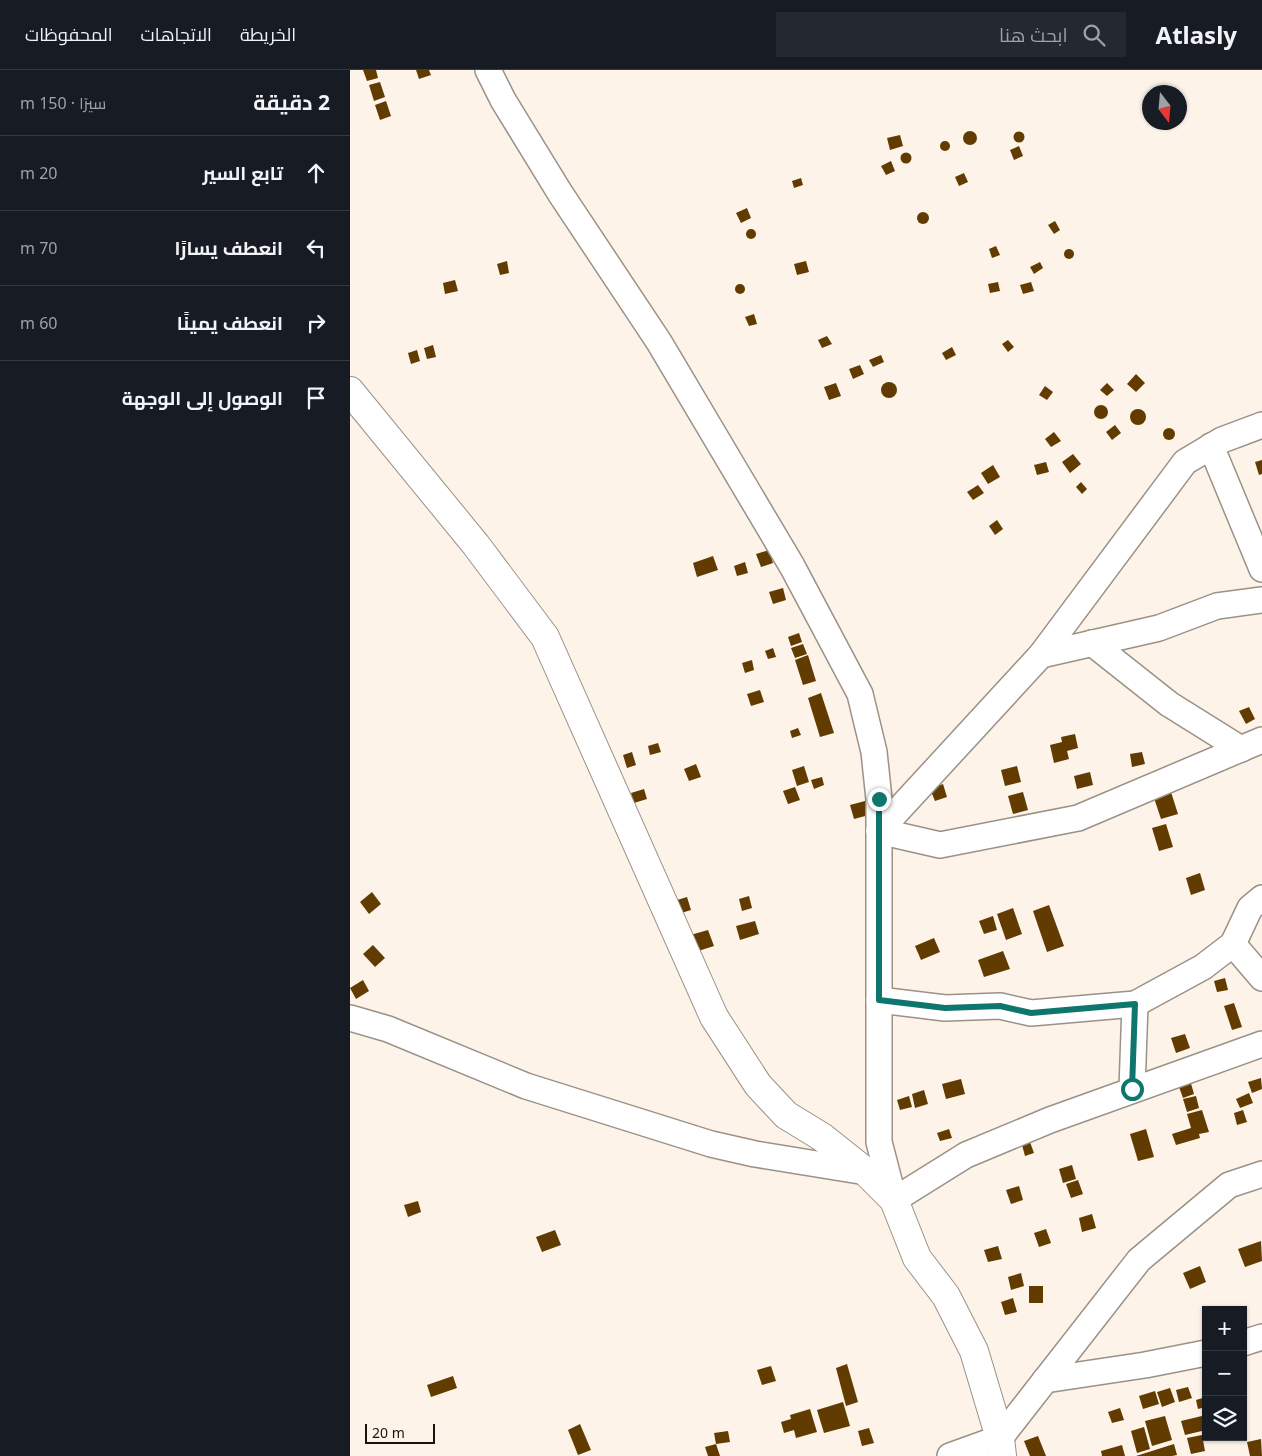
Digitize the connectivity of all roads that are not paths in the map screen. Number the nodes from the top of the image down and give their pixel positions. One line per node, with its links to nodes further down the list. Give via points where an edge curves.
1 (488, 70): 10 (street, via 560,193 664,350 792,566 860,694 874,752)
2 (350, 392): 19 (main road, via 476,544 545,637 714,1017 758,1084 786,1115)
3 (1262, 425): 4 (street)
4 (1211, 446): 5 (street); 8 (street, via 1185,462)
5 (1262, 569)
6 (1262, 600): 7 (street, via 1217,606 1159,628)
7 (1092, 643): 8 (street); 9 (street, via 1169,704)
8 (1041, 655): 10 (street)
9 (1251, 744): 10 (street, via 1078,818 940,845)
10 (879, 832): 14 (street)
11 (1262, 898): 12 (street, via 1250,908)
12 (1233, 944): 13 (street); 15 (street, via 1203,967)
13 (1262, 978)
14 (879, 1000): 15 (street, via 945,1008 1000,1006 1031,1013); 21 (street, via 879,1142)
15 (1135, 1004): 18 (street)
16 (350, 1018): 19 (street, via 388,1029 526,1086 711,1144)
17 (1262, 1044): 18 (street)
18 (1132, 1089): 21 (street, via 966,1155)
19 (866, 1172): 21 (main road)
20 (1262, 1174): 25 (street, via 1229,1185 1138,1260)
21 (894, 1200): 26 (main road, via 917,1258 946,1296 974,1351)
22 (1262, 1338): 23 (street)
23 (1247, 1342)
24 (1202, 1354): 25 (street)
25 (1045, 1380): 26 (street)
26 (1001, 1447): 27 (street)
27 (950, 1456)

